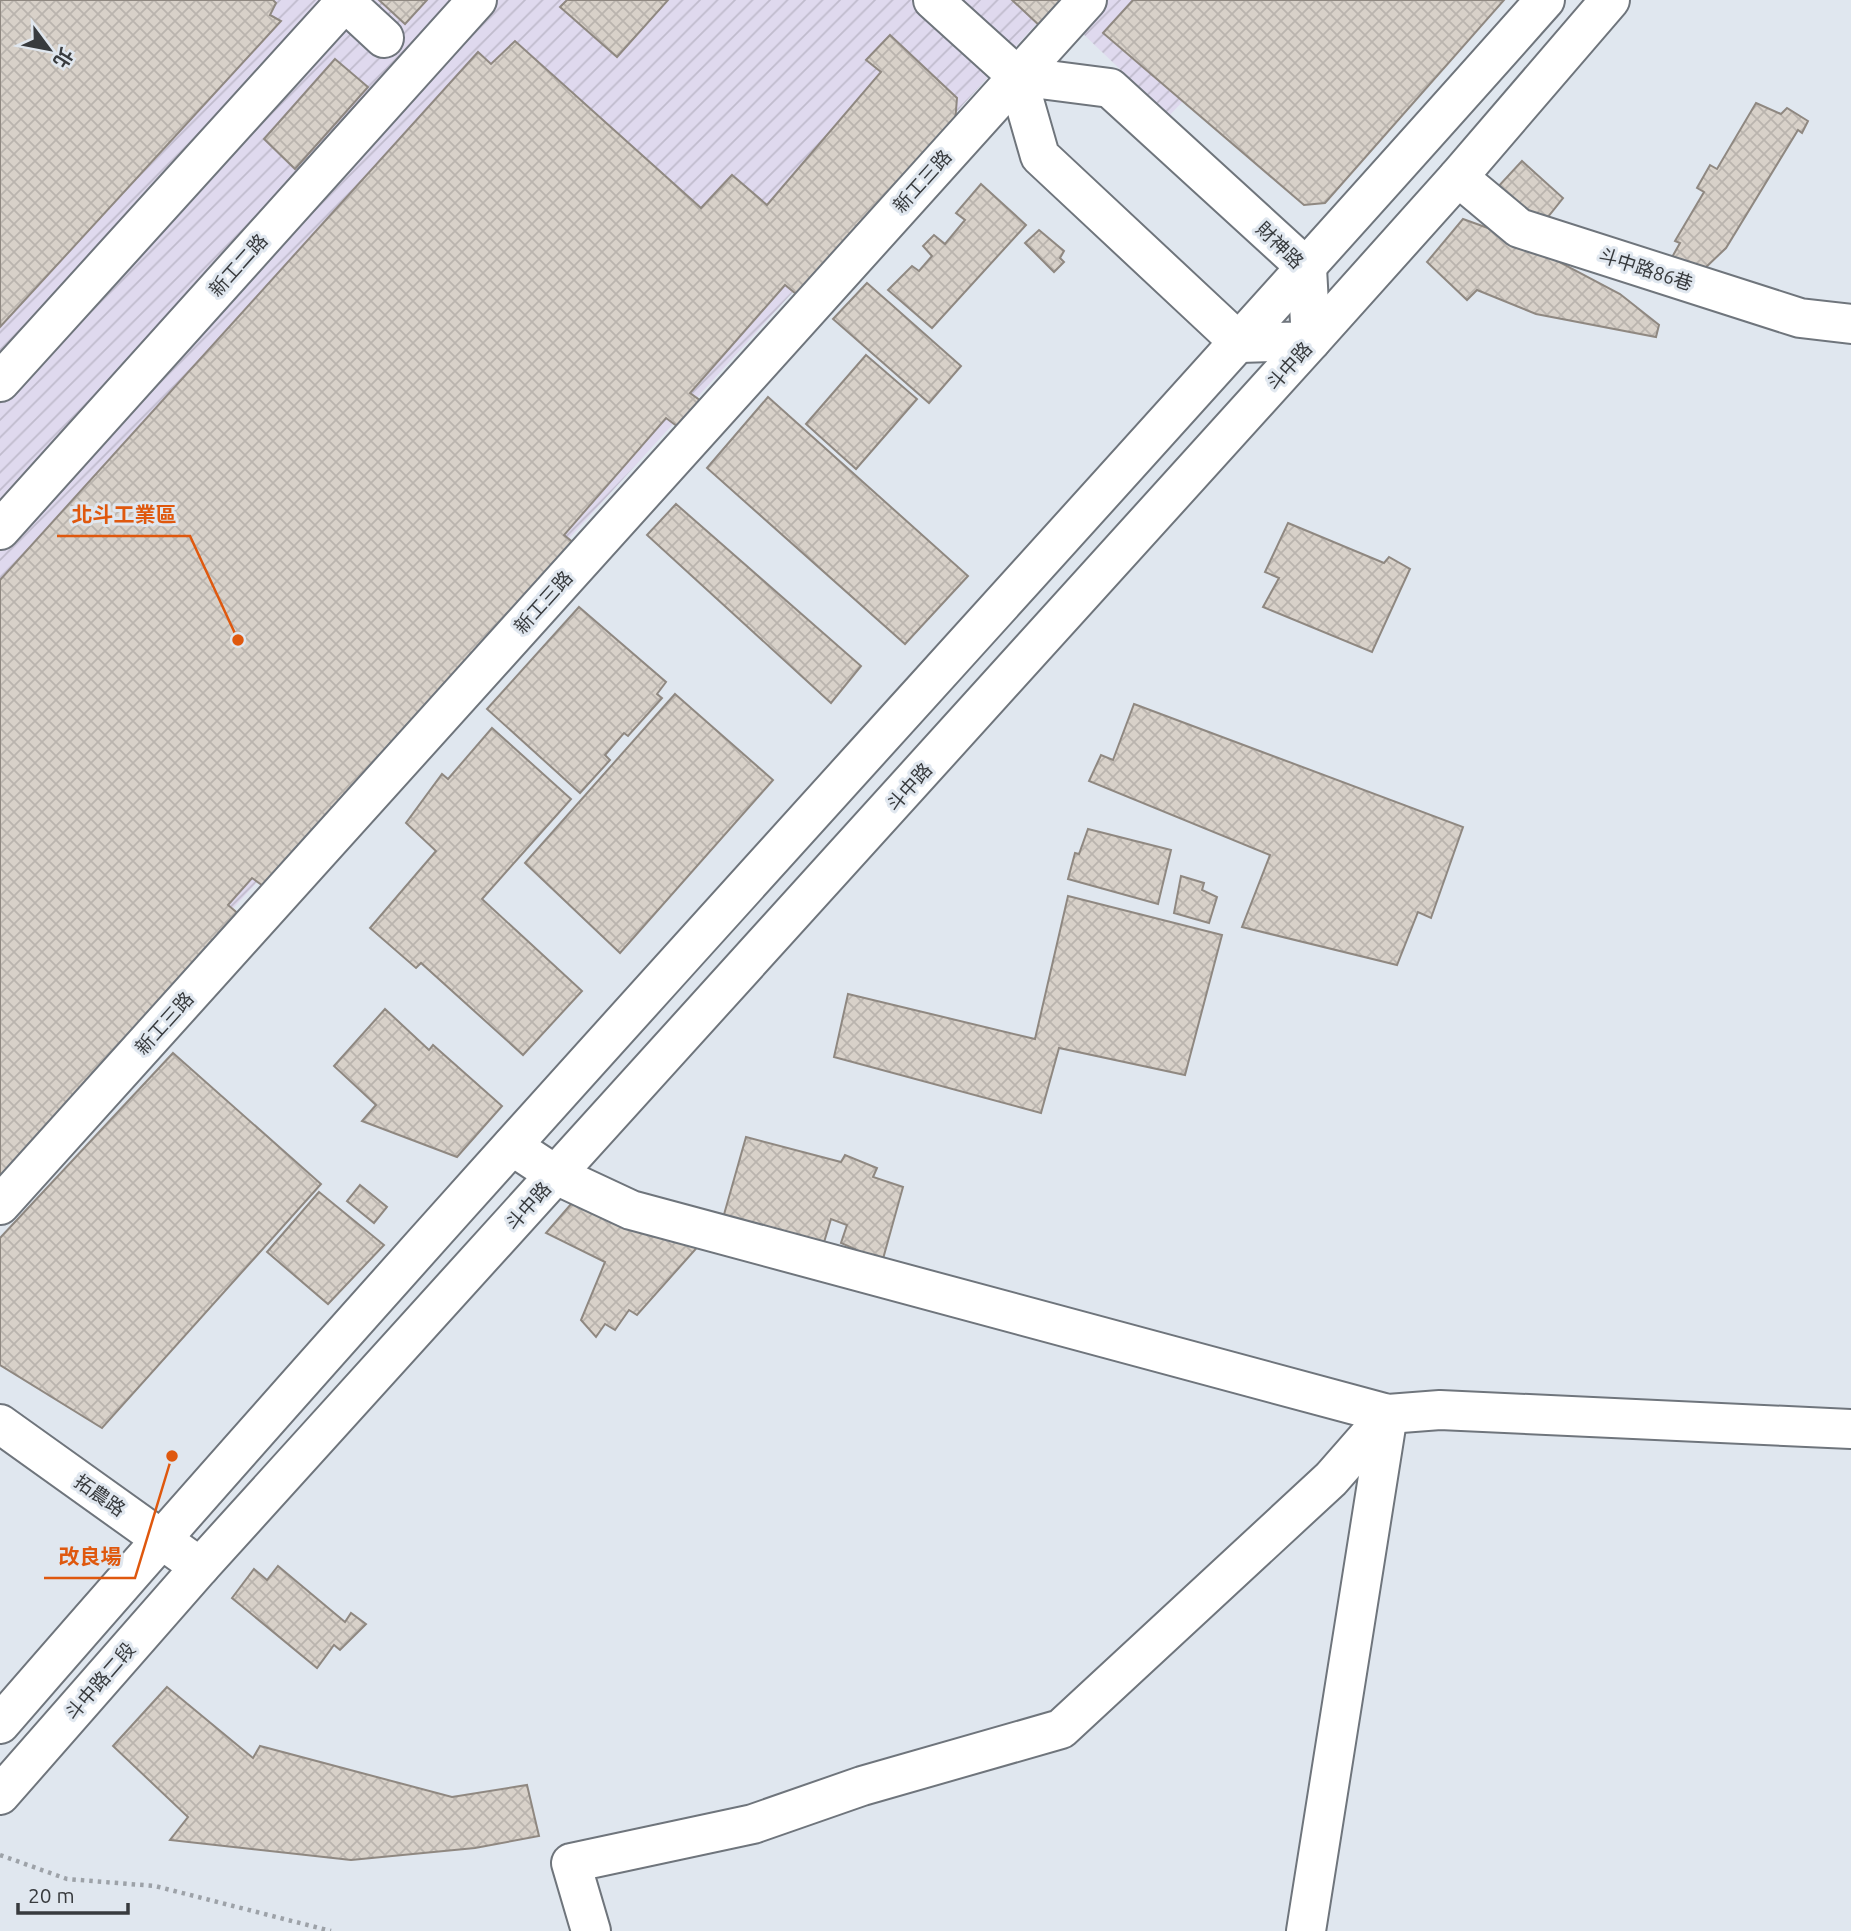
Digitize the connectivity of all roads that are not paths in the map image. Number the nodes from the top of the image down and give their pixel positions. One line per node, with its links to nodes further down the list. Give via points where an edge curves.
1 (477, 0): 15 (main road, 新工二路)
2 (933, 0): 8 (main road)
3 (1087, 0): 8 (main road, 新工三路)
4 (1545, 0): 10 (main road)
5 (1610, 0): 9 (main road, 斗中路)
6 (344, 1): 7 (main road); 14 (main road)
7 (384, 38)
8 (1017, 76): 10 (main road, 財神路, via 1110,88); 13 (main road, via 1040,156); 20 (main road, 新工三路)
9 (1458, 177): 11 (main road, 斗中路86巷, via 1519,228 1800,318); 12 (main road, 斗中路)
10 (1307, 268): 12 (main road, 財神路); 13 (main road)
11 (1851, 324)
12 (1311, 341): 13 (main road); 17 (main road, 斗中路)
13 (1240, 343): 16 (main road)
14 (0, 382)
15 (0, 530)
16 (745, 887): 17 (main road); 18 (main road)
17 (786, 923): 19 (main road, 斗中路)
18 (512, 1146): 19 (main road); 24 (main road)
19 (556, 1175): 21 (main road, via 631,1210); 25 (main road, 斗中路)
20 (0, 1205)
21 (1388, 1414): 23 (main road, via 1440,1410); 28 (main road, via 1331,1479 1061,1728 862,1786 753,1824 571,1863); 29 (main road)
22 (0, 1424): 24 (main road, 拓農路)
23 (1851, 1429)
24 (161, 1539): 25 (main road, 拓農路); 26 (main road)
25 (200, 1567): 27 (main road, 斗中路二段)
26 (0, 1724)
27 (0, 1795)
28 (591, 1931)
29 (1306, 1931)

